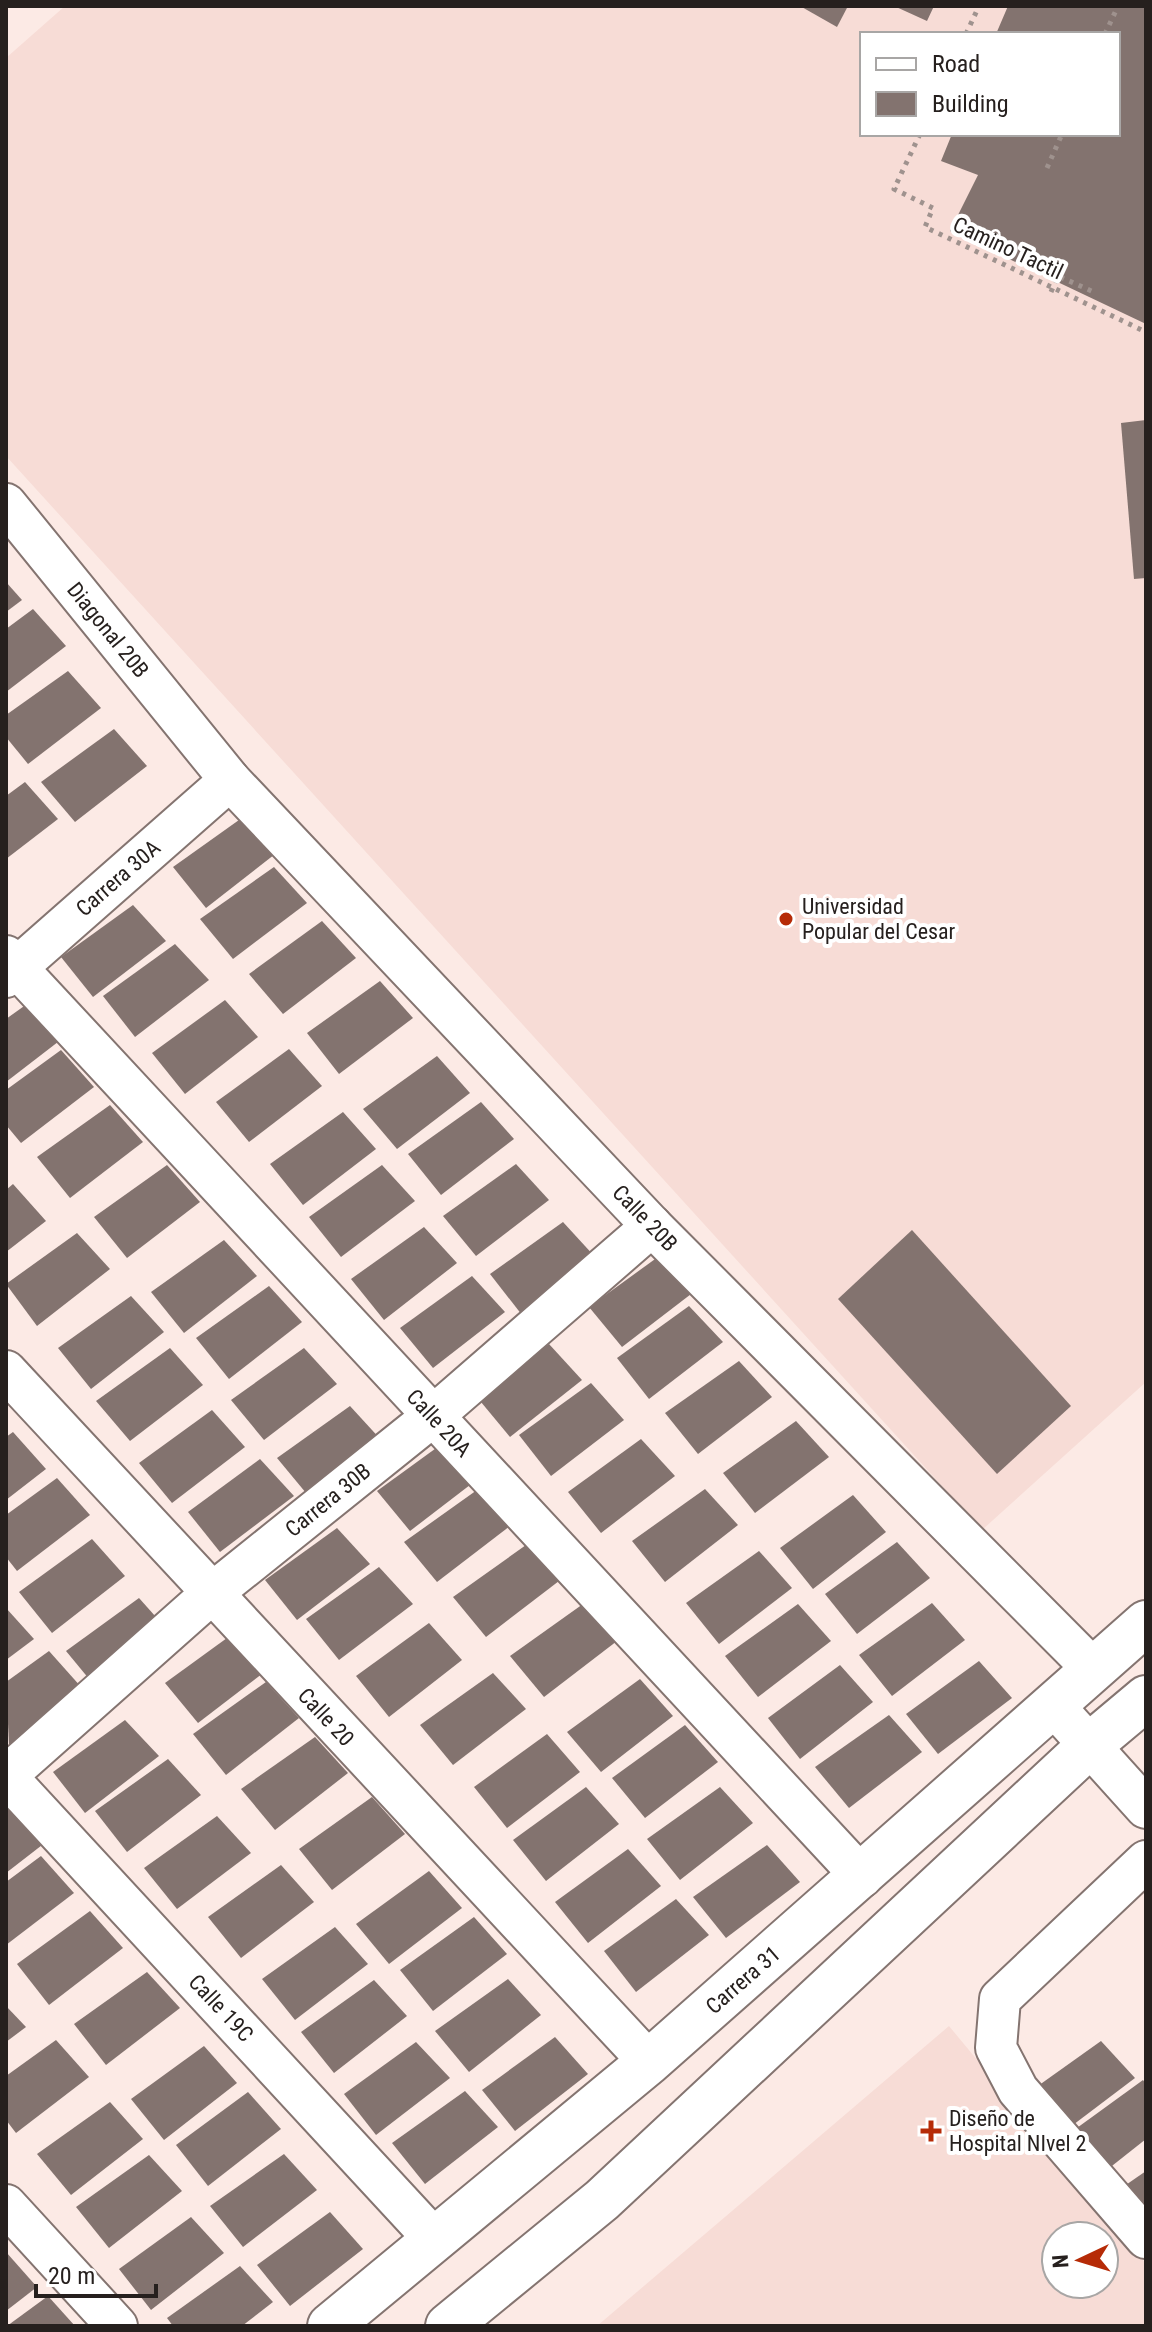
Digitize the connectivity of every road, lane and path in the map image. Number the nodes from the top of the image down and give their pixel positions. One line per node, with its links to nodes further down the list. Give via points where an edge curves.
1 (979, 6): 3 (path)
2 (1118, 6): 4 (path)
3 (967, 32)
4 (1106, 32)
5 (919, 136): 10 (path, Camino Tactil, via 894,189 933,208 925,227)
6 (1061, 136): 7 (path)
7 (1047, 168)
8 (1051, 292): 9 (path, via 1058,276)
9 (1096, 293)
10 (1146, 332)
11 (6, 504): 12 (street, Diagonal 20B)
12 (220, 767): 13 (street, Carrera 30A); 14 (street, Calle 20B)
13 (9, 967): 16 (street, Calle 20A)
14 (652, 1226): 16 (street, Carrera 30B); 19 (street, Calle 20B)
15 (6, 1371): 17 (street, Calle 20)
16 (433, 1416): 17 (street, Carrera 30B); 26 (street, Calle 20A)
17 (211, 1594): 23 (street, Carrera 30B); 27 (street, Calle 20)
18 (1146, 1623): 19 (main road, Carrera 31)
19 (1093, 1669): 21 (main road, Carrera 31)
20 (1146, 1698): 22 (main road)
21 (1053, 1705): 22 (street); 26 (main road, Carrera 31)
22 (1090, 1745): 24 (street); 33 (main road, via 602,2200)
23 (6, 1776): 30 (street, Calle 19C)
24 (1146, 1808)
25 (1146, 1861): 29 (street, via 1000,1999 996,2048 1018,2090)
26 (862, 1877): 27 (main road, Carrera 31)
27 (649, 2062): 30 (main road, Carrera 31)
28 (6, 2205): 31 (street)
29 (1146, 2238)
30 (435, 2240): 32 (main road, Carrera 31)
31 (117, 2326)
32 (330, 2326)
33 (448, 2326)

